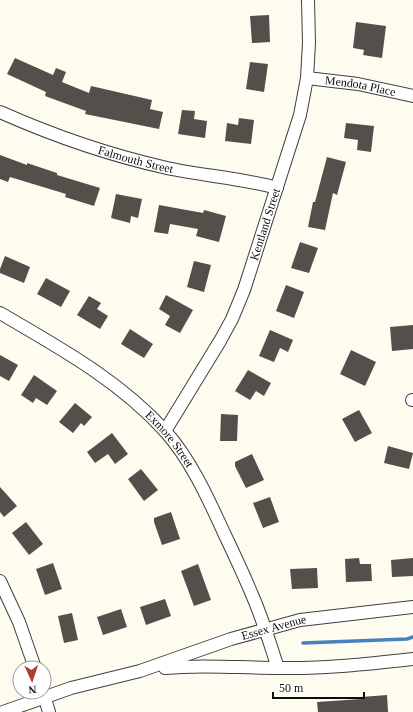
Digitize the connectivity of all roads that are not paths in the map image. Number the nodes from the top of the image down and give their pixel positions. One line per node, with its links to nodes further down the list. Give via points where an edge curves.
1 (308, 0): 2 (street, Kentland Street)
2 (307, 78): 3 (street, Mendota Place, via 358,84); 5 (street, Kentland Street, via 296,129)
3 (413, 96)
4 (0, 112): 5 (street, Falmouth Street, via 67,140 117,156 167,168)
5 (278, 188): 7 (street, Kentland Street, via 232,319)
6 (0, 313): 7 (street, Exmore Street, via 94,370)
7 (165, 431): 10 (street, Exmore Street, via 208,497)
8 (0, 581): 12 (street, via 19,622)
9 (413, 607): 10 (street, Essex Avenue, via 300,620)
10 (265, 630): 13 (street, Exmore Street); 14 (street, Essex Avenue)
11 (413, 659): 13 (street, Essex Avenue)
12 (32, 660)
13 (278, 668): 14 (street, Essex Avenue, via 203,665)
14 (140, 670): 15 (street, Essex Avenue)
15 (52, 693)
16 (32, 700): 18 (street, Essex Avenue)
17 (45, 700): 19 (street)
18 (3, 712)
19 (49, 712)

